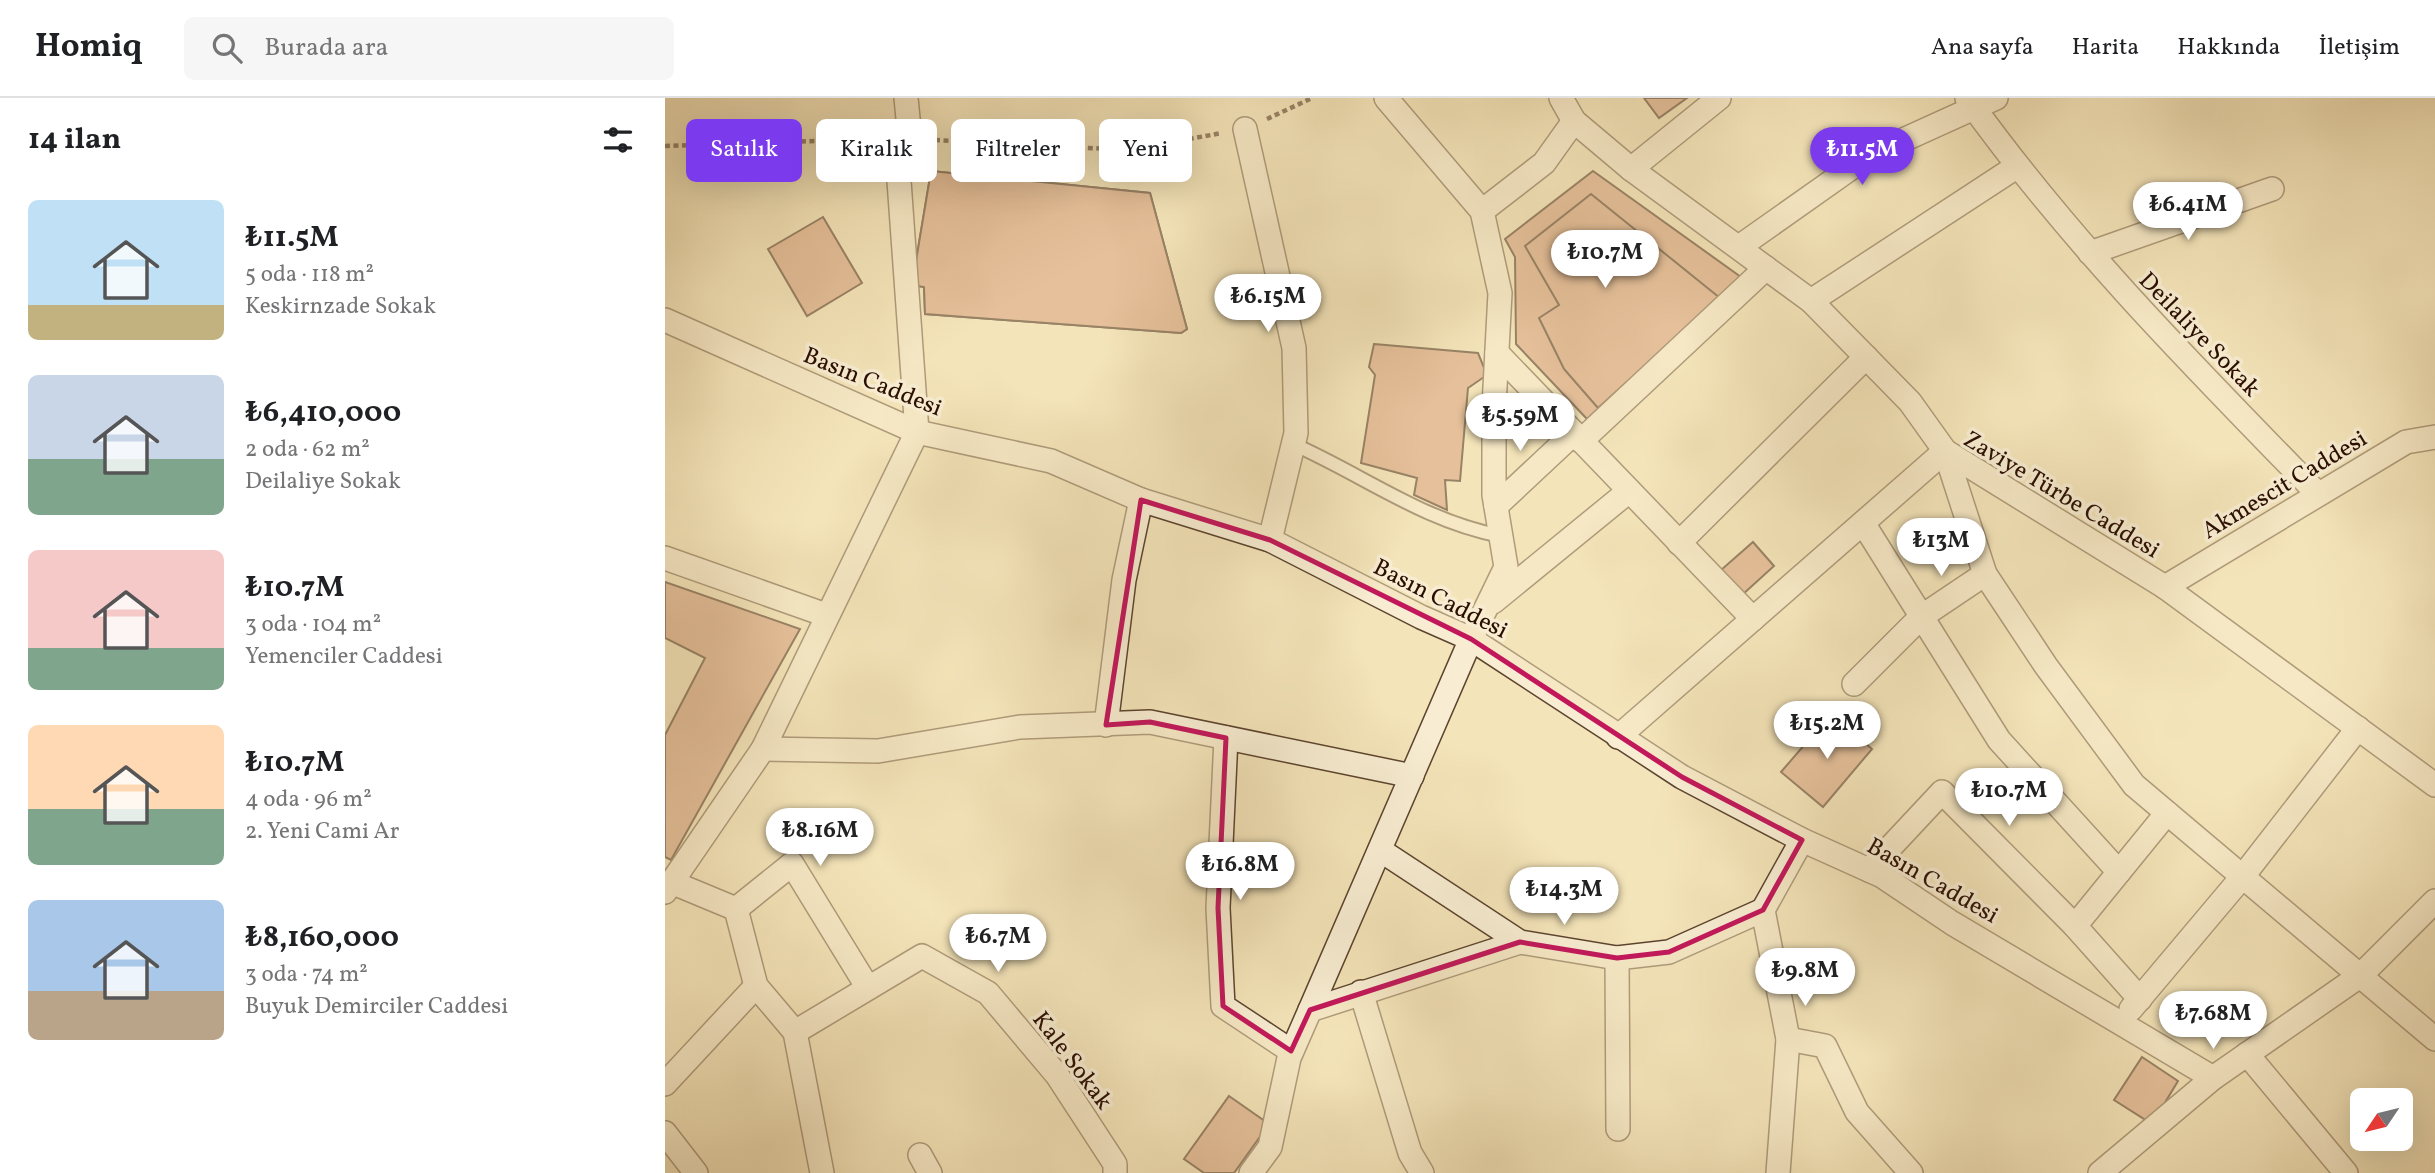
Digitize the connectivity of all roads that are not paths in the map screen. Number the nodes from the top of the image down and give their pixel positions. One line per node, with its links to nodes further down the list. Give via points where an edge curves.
1 (906, 98): 20 (street, via 899,181)
2 (1561, 98): 7 (street)
3 (1719, 98): 10 (street)
4 (1996, 98): 6 (street)
5 (1390, 99): 12 (street)
6 (1970, 102): 9 (street, Deilaliye Sokak); 13 (street, via 1868,156)
7 (1574, 121): 10 (street); 12 (street, via 1544,163)
8 (1245, 128): 23 (street, via 1294,348)
9 (2016, 167): 14 (street, Deilaliye Sokak); 16 (street)
10 (1632, 169): 13 (street)
11 (2272, 189): 14 (street)
12 (1482, 211): 18 (street, via 1500,293)
13 (1739, 247): 15 (street)
14 (2090, 253): 26 (street, Deilaliye Sokak, via 2135,306)
15 (1766, 268): 16 (street); 21 (street)
16 (1811, 300): 19 (street)
17 (665, 320): 20 (street, Basın Caddesi)
18 (1497, 353): 21 (street); 28 (street)
19 (1866, 358): 24 (street, via 1910,402); 32 (street)
20 (917, 432): 27 (street, Basın Caddesi, via 1051,461); 37 (street)
21 (1578, 437): 25 (street); 28 (street)
22 (2435, 437): 26 (street, Akmescit Caddesi, via 2406,442)
23 (1293, 444): 30 (lane, via 1337,463 1416,509 1462,528); 31 (street)
24 (1945, 452): 29 (street, Zaviye Türbe Caddesi); 34 (street); 35 (street, Zaviye Türbe Caddesi)
25 (1629, 491): 32 (street); 36 (street)
26 (2317, 494): 35 (street, Akmescit Caddesi)
27 (1141, 500): 31 (street, Basın Caddesi); 42 (street, via 1124,580)
28 (1496, 506): 30 (street)
29 (1863, 523): 38 (street); 39 (street, Zaviye Türbe Caddesi)
30 (1501, 536): 36 (street, via 1506,567)
31 (1270, 540): 40 (street, Basın Caddesi)
32 (1679, 543): 39 (street)
33 (665, 558): 37 (street)
34 (1985, 574): 38 (street); 49 (street, via 2134,785)
35 (2165, 587): 43 (street, Zaviye Türbe Caddesi)
36 (1487, 607): 40 (street)
37 (826, 615): 46 (street)
38 (1921, 617): 41 (street); 53 (street, via 1999,740)
39 (1753, 619): 44 (street, Zaviye Türbe Caddesi)
40 (1471, 639): 44 (street, Basın Caddesi); 47 (street)
41 (1854, 684)
42 (1106, 726): 45 (street, via 1150,722); 46 (street, via 1020,727 878,751)
43 (2358, 728): 48 (street, Zaviye Türbe Caddesi); 54 (street)
44 (1618, 737): 50 (street, Basın Caddesi, via 1682,777)
45 (1226, 738): 47 (street); 72 (street, via 1218,908 1223,1006)
46 (763, 750): 55 (street)
47 (1412, 776): 51 (street)
48 (2435, 785)
49 (2167, 813): 53 (street); 54 (street)
50 (1802, 840): 52 (street, Basın Caddesi); 58 (street)
51 (1380, 850): 60 (street); 67 (street)
52 (1869, 870): 59 (street, via 1942,792); 68 (street, Basın Caddesi)
53 (2119, 872): 59 (street)
54 (2243, 876): 62 (street); 66 (street)
55 (668, 887): 57 (street)
56 (2435, 901): 62 (street)
57 (736, 909): 63 (street); 64 (street, via 792,864)
58 (1763, 910): 61 (street, via 1669,952); 70 (street)
59 (2075, 926): 66 (street)
60 (1520, 942): 61 (street); 65 (street)
61 (1617, 958): 76 (street)
62 (2361, 975): 71 (street); 73 (street)
63 (756, 986): 69 (street); 75 (street)
64 (868, 988): 69 (street, Kale Sokak); 81 (street, Kale Sokak, via 922,956 988,993 1057,1075 1115,1164)
65 (1361, 992): 67 (street); 83 (street, via 1410,1153)
66 (2140, 999): 68 (street)
67 (1310, 1010): 72 (street)
68 (2120, 1022): 74 (street, Basın Caddesi)
69 (795, 1032): 80 (street)
70 (1788, 1039): 84 (street); 85 (street, via 1825,1046 1857,1112)
71 (2435, 1039)
72 (1291, 1051): 82 (street, via 1270,1147)
73 (2247, 1054): 74 (street); 86 (street)
74 (2213, 1078): 78 (street)
75 (665, 1084)
76 (1618, 1129)
77 (665, 1133): 79 (street)
78 (2103, 1172)
79 (696, 1173)
80 (822, 1173)
81 (1115, 1173)
82 (1251, 1173)
83 (1422, 1173)
84 (1778, 1173)
85 (1911, 1173)
86 (2346, 1173)

